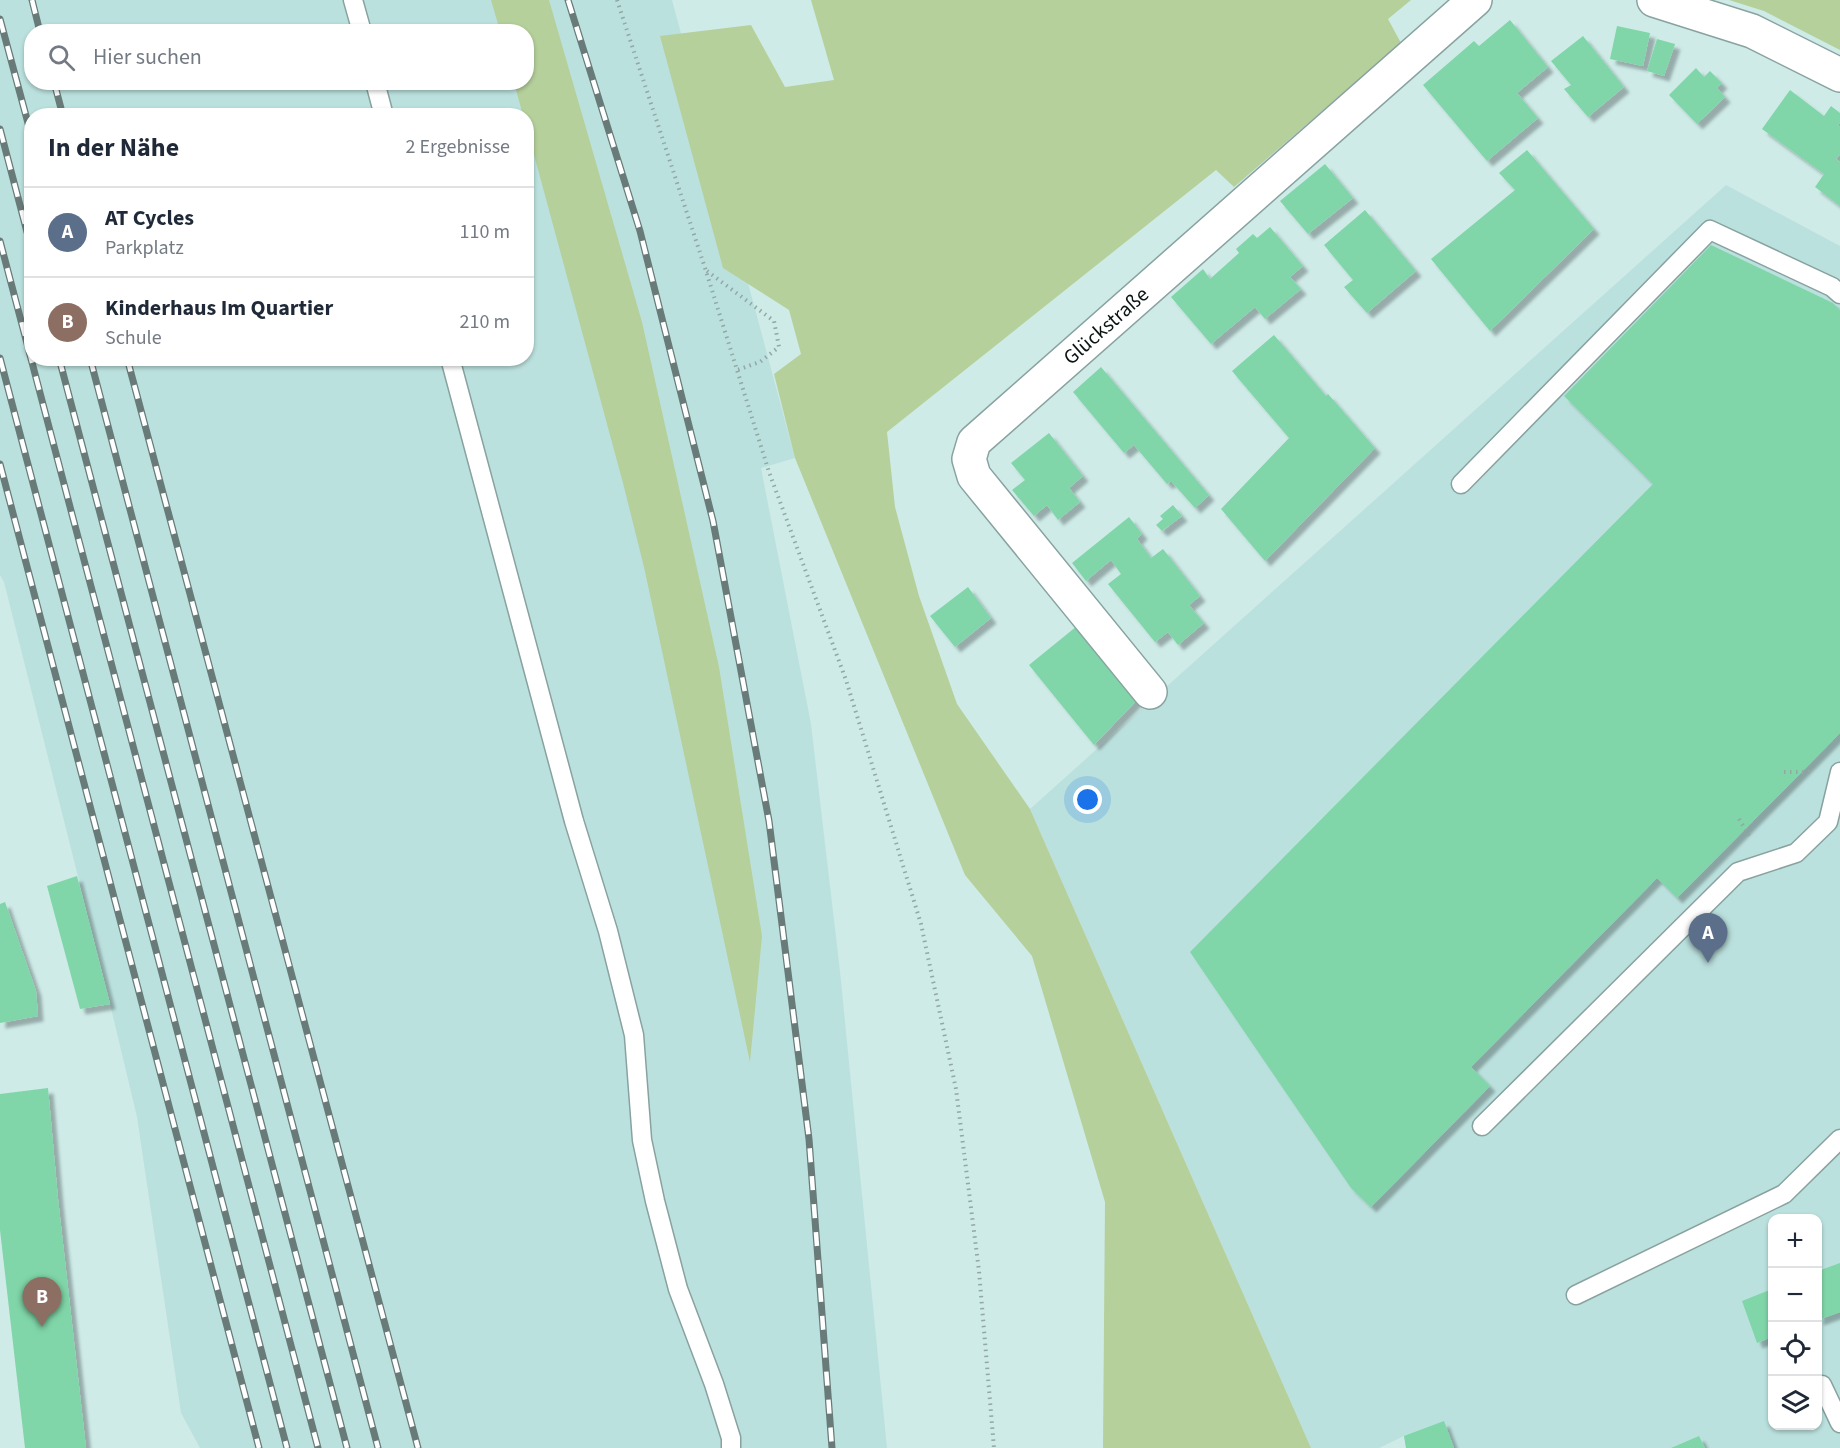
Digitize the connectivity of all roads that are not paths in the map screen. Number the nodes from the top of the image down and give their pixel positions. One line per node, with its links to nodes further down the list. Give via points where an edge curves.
1 (353, 0): 4 (lane)
2 (1475, 0): 11 (street, Glückstraße, via 974,442 969,459 974,476)
3 (1654, 0): 5 (street, via 1752,31)
4 (360, 24)
5 (1840, 75)
6 (377, 90): 7 (lane)
7 (382, 108)
8 (1840, 294): 10 (lane, via 1710,230)
9 (452, 366): 18 (lane, via 634,1035 642,1140 655,1201 678,1289 714,1384)
10 (1461, 484)
11 (1150, 692)
12 (1840, 772): 13 (lane, via 1828,822 1796,853 1738,872)
13 (1482, 1126)
14 (1840, 1139): 15 (lane, via 1784,1194)
15 (1576, 1294)
16 (1822, 1385): 17 (lane)
17 (1840, 1423)
18 (731, 1448)

